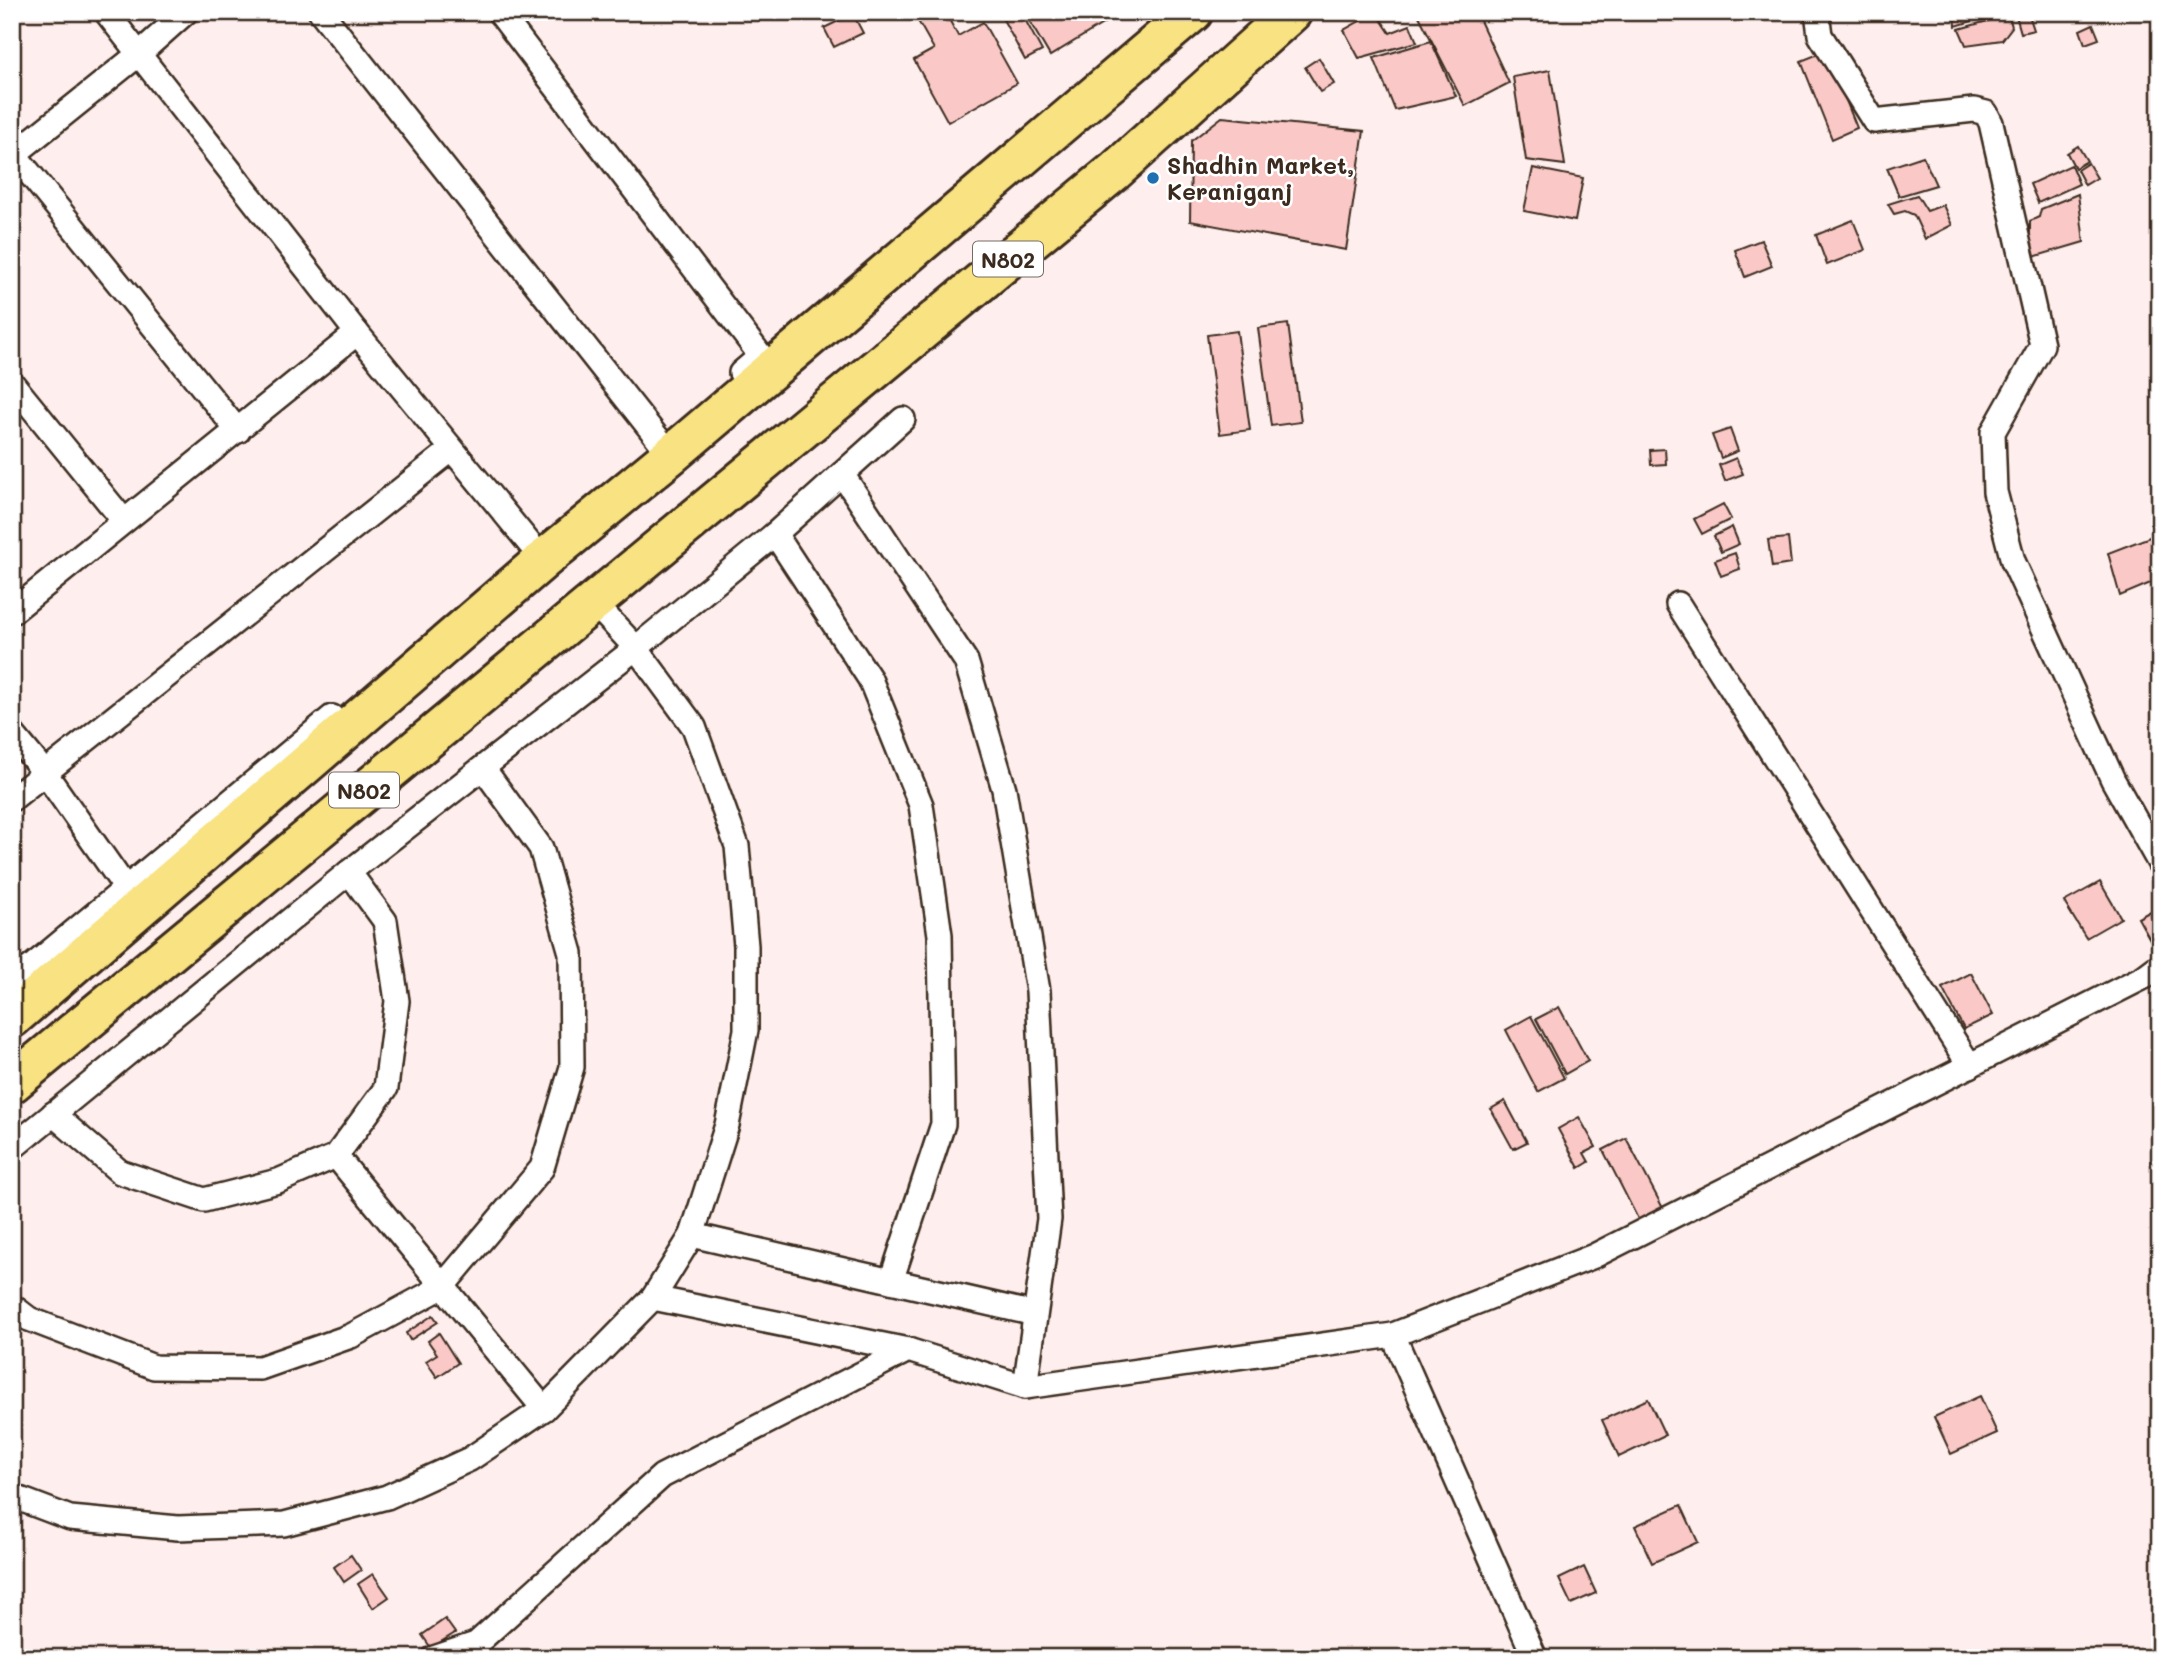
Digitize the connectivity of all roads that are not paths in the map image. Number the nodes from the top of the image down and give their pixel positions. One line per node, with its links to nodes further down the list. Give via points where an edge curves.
1 (106, 12): 8 (street)
2 (186, 12): 8 (street)
3 (321, 12): 14 (street)
4 (499, 12): 14 (street, via 761,356)
5 (1193, 12): 14 (highway, N802)
6 (1292, 12): 20 (highway, N802, via 1115,171)
7 (1817, 12): 28 (street, via 1821,35 1874,121 1975,110 1986,113 1991,122 2042,345 1993,432 1995,492 2013,561 2113,780)
8 (139, 54): 9 (street); 10 (street)
9 (13, 155): 13 (street)
10 (357, 333): 13 (street); 15 (street)
11 (12, 383): 17 (street)
12 (903, 419): 16 (street)
13 (238, 431): 17 (street)
14 (666, 449): 19 (highway, N802)
15 (451, 450): 19 (street); 26 (street)
16 (842, 474): 18 (street); 44 (street, via 966,661 1004,789 1038,991 1049,1219)
17 (124, 521): 22 (street)
18 (775, 534): 23 (street); 40 (street, via 870,679 921,805 940,935 943,1124)
19 (537, 554): 30 (street); 33 (highway, N802)
20 (594, 603): 23 (street); 35 (highway, N802)
21 (1678, 604): 34 (street)
22 (12, 612)
23 (636, 648): 25 (street); 39 (street, via 694,727 737,846 747,946 746,1030 726,1125)
24 (12, 733): 26 (street)
25 (483, 768): 29 (street); 41 (street, via 541,848 571,953 572,1066 542,1168)
26 (45, 773): 27 (street); 30 (street)
27 (12, 799)
28 (2160, 864)
29 (349, 872): 36 (street); 38 (street, via 385,921 397,1001 386,1088)
30 (127, 890): 32 (street)
31 (2160, 965): 34 (street)
32 (12, 983)
33 (12, 1018)
34 (1970, 1066): 45 (street, via 1594,1256)
35 (12, 1083)
36 (53, 1114): 37 (street); 38 (street, via 120,1172 204,1200 278,1181)
37 (12, 1148)
38 (336, 1156): 41 (street)
39 (692, 1235): 40 (street); 42 (street)
40 (891, 1281): 44 (street)
41 (442, 1287): 43 (street, via 351,1336 260,1368 154,1367 29,1319); 48 (street)
42 (653, 1298): 46 (street); 48 (street)
43 (12, 1306)
44 (1035, 1314): 47 (street)
45 (1393, 1335): 47 (street); 51 (street)
46 (908, 1350): 47 (street); 50 (street, via 662,1476 476,1644)
47 (1025, 1387)
48 (544, 1409): 49 (street, via 470,1459 387,1497 284,1524 178,1528 70,1518)
49 (12, 1496)
50 (434, 1658)
51 (1535, 1658)

